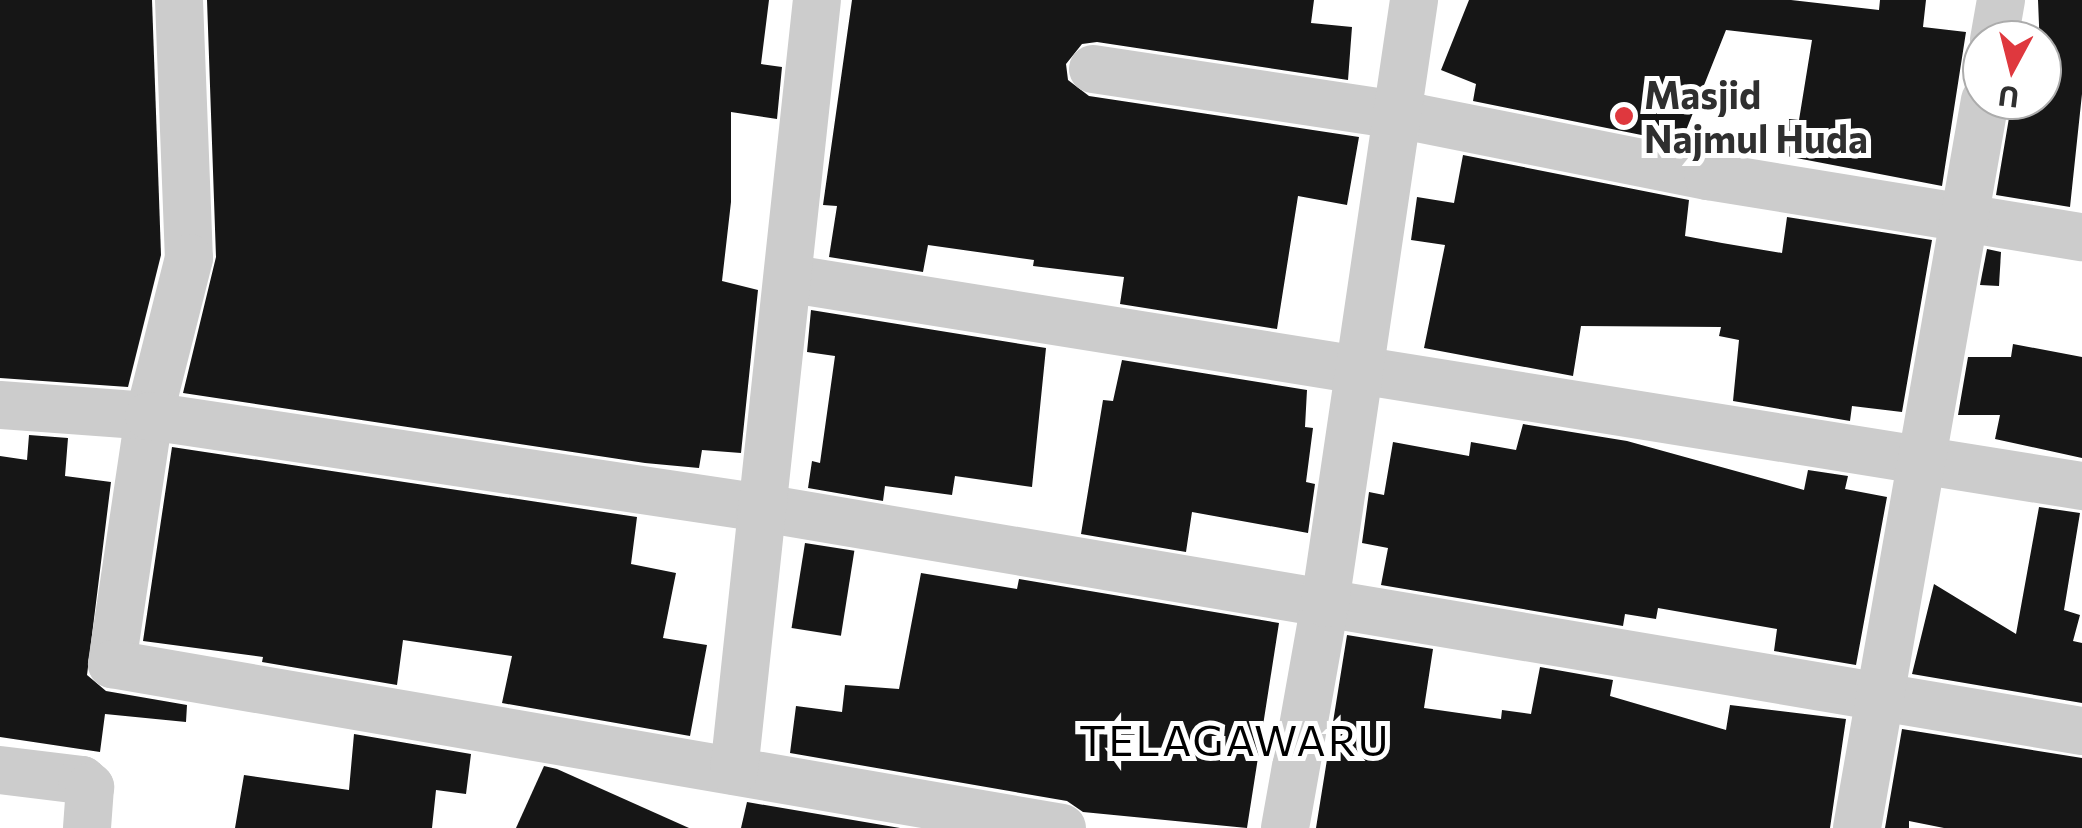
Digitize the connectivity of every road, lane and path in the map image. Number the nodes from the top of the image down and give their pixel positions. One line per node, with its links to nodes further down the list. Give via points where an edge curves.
1 (179, 0): 12 (street, via 188,258)
2 (818, 0): 9 (street)
3 (1414, 0): 5 (street)
4 (1092, 68): 5 (street)
5 (1396, 116): 7 (street); 10 (street)
6 (1982, 120): 7 (street)
7 (1966, 217): 8 (street); 13 (street)
8 (2082, 237)
9 (792, 279): 10 (street); 15 (street)
10 (1360, 366): 13 (street); 16 (street)
11 (0, 405): 12 (street)
12 (148, 416): 15 (street); 20 (street, via 109,652 115,666)
13 (1926, 461): 14 (street); 17 (street)
14 (2082, 486)
15 (762, 508): 16 (street); 20 (street)
16 (1326, 602): 17 (street); 23 (street)
17 (1879, 698): 18 (street); 24 (street)
18 (2082, 731)
19 (0, 770): 21 (street, via 82,780 90,787)
20 (734, 772): 22 (street)
21 (87, 828)
22 (1062, 828)
23 (1284, 828)
24 (1857, 828)

